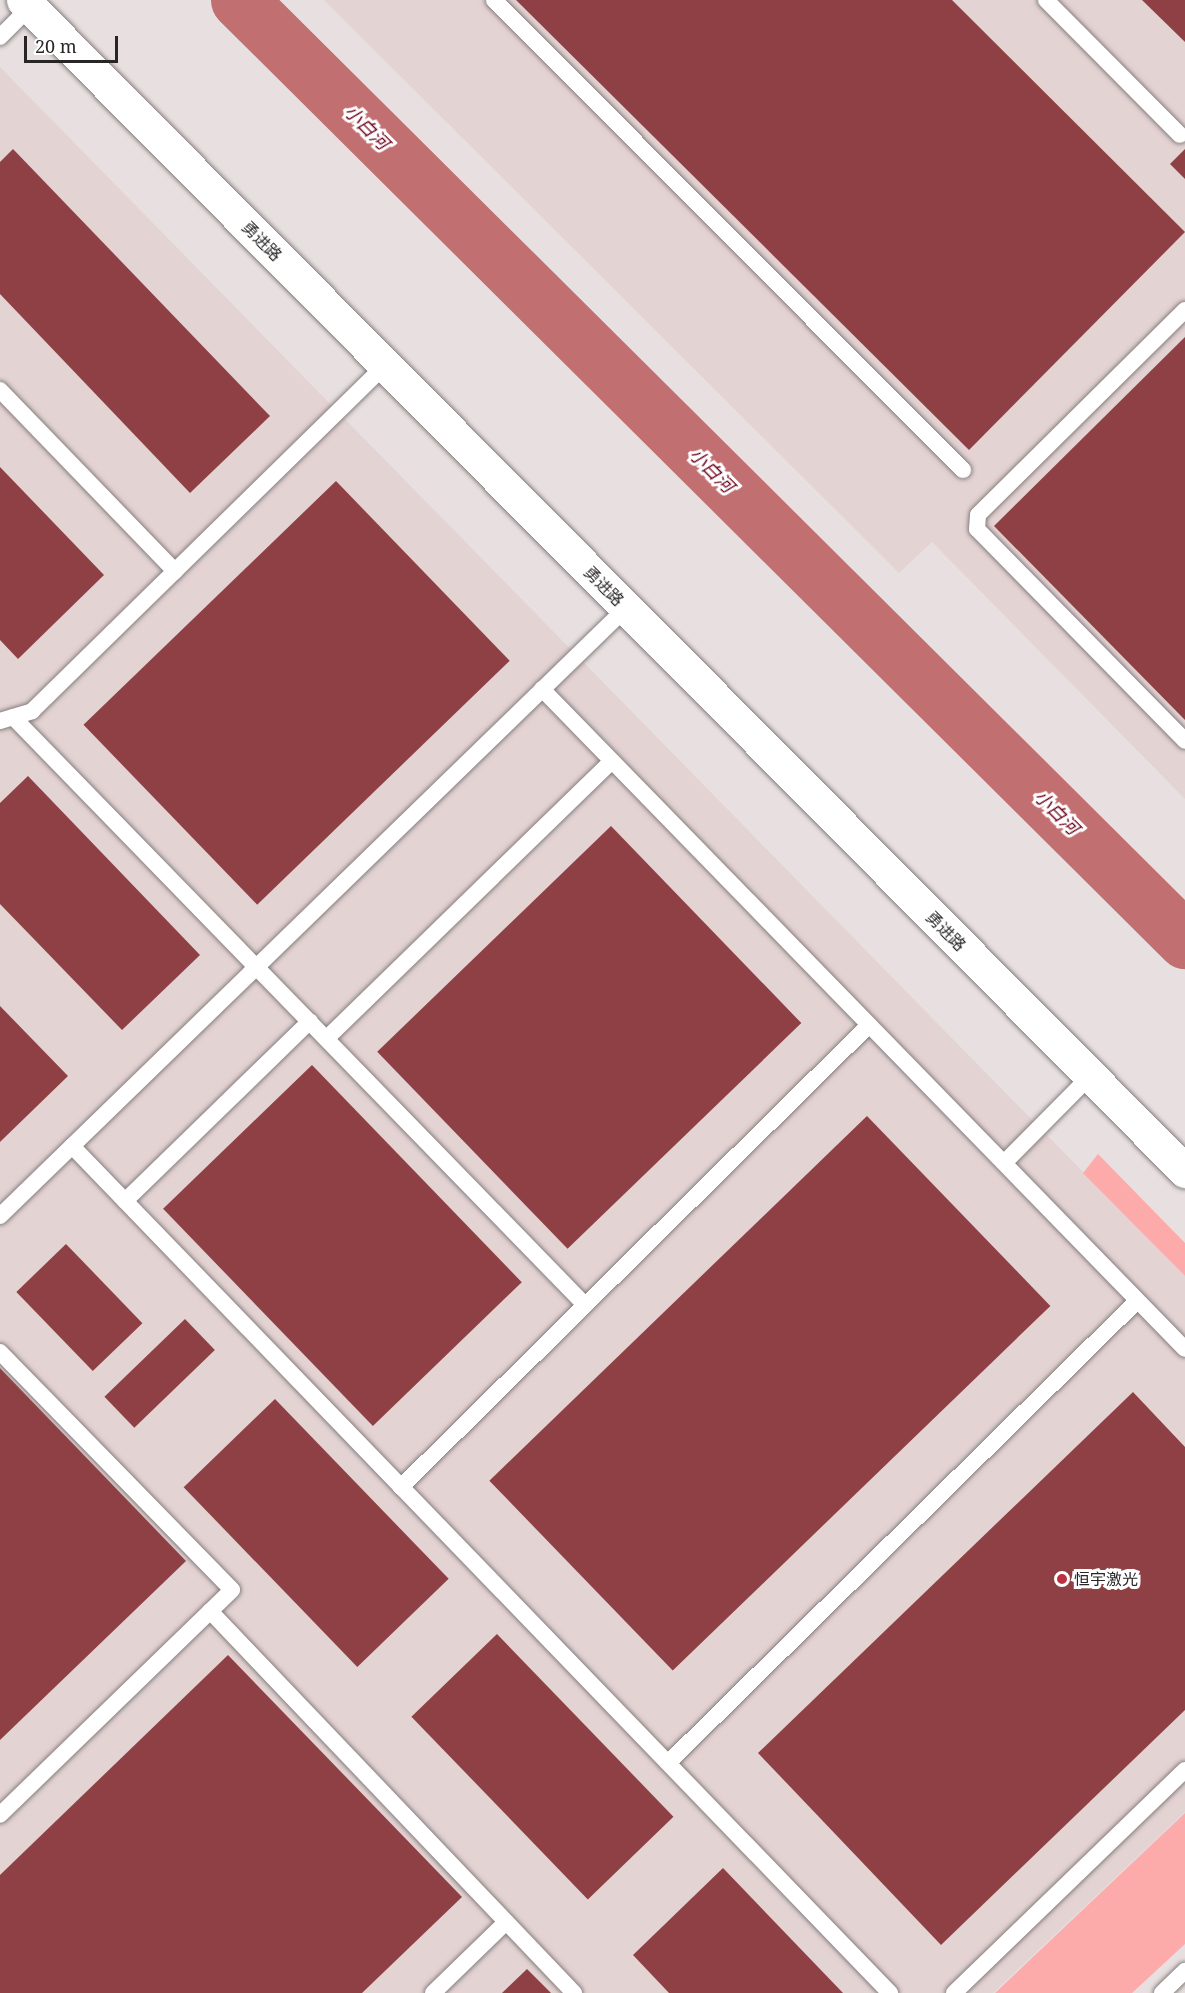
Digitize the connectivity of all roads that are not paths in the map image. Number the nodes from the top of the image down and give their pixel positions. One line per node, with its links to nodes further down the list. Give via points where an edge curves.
1 (494, 0): 9 (lane)
2 (1046, 0): 5 (lane)
3 (26, 4): 4 (lane); 7 (street, 勇进路)
4 (0, 37)
5 (1180, 135)
6 (1185, 310): 14 (lane, via 978,515 977,529)
7 (385, 365): 10 (lane); 11 (street, 勇进路)
8 (0, 390): 10 (lane)
9 (963, 470)
10 (175, 571): 13 (lane, via 32,711)
11 (626, 608): 12 (lane); 20 (street, 勇进路)
12 (542, 689): 15 (lane); 16 (lane)
13 (7, 719): 16 (lane)
14 (1185, 741)
15 (612, 761): 18 (lane); 19 (lane)
16 (257, 966): 17 (lane); 21 (lane)
17 (310, 1021): 19 (lane); 24 (lane)
18 (869, 1025): 22 (lane); 27 (lane)
19 (327, 1038): 27 (lane)
20 (1090, 1076): 22 (lane); 23 (street, 勇进路)
21 (72, 1146): 24 (lane); 25 (lane)
22 (1004, 1163): 26 (lane)
23 (1185, 1171)
24 (125, 1202): 30 (lane)
25 (0, 1216)
26 (1137, 1301): 28 (lane); 32 (lane)
27 (585, 1305): 30 (lane)
28 (1185, 1349)
29 (0, 1352): 31 (lane, via 232,1590)
30 (400, 1487): 32 (lane)
31 (210, 1611): 34 (lane); 35 (lane)
32 (668, 1763): 39 (lane)
33 (1185, 1770): 40 (lane)
34 (0, 1815)
35 (506, 1922): 37 (lane); 38 (lane)
36 (1185, 1971): 41 (lane)
37 (433, 1993)
38 (574, 1993)
39 (890, 1993)
40 (954, 1993)
41 (1161, 1993)

